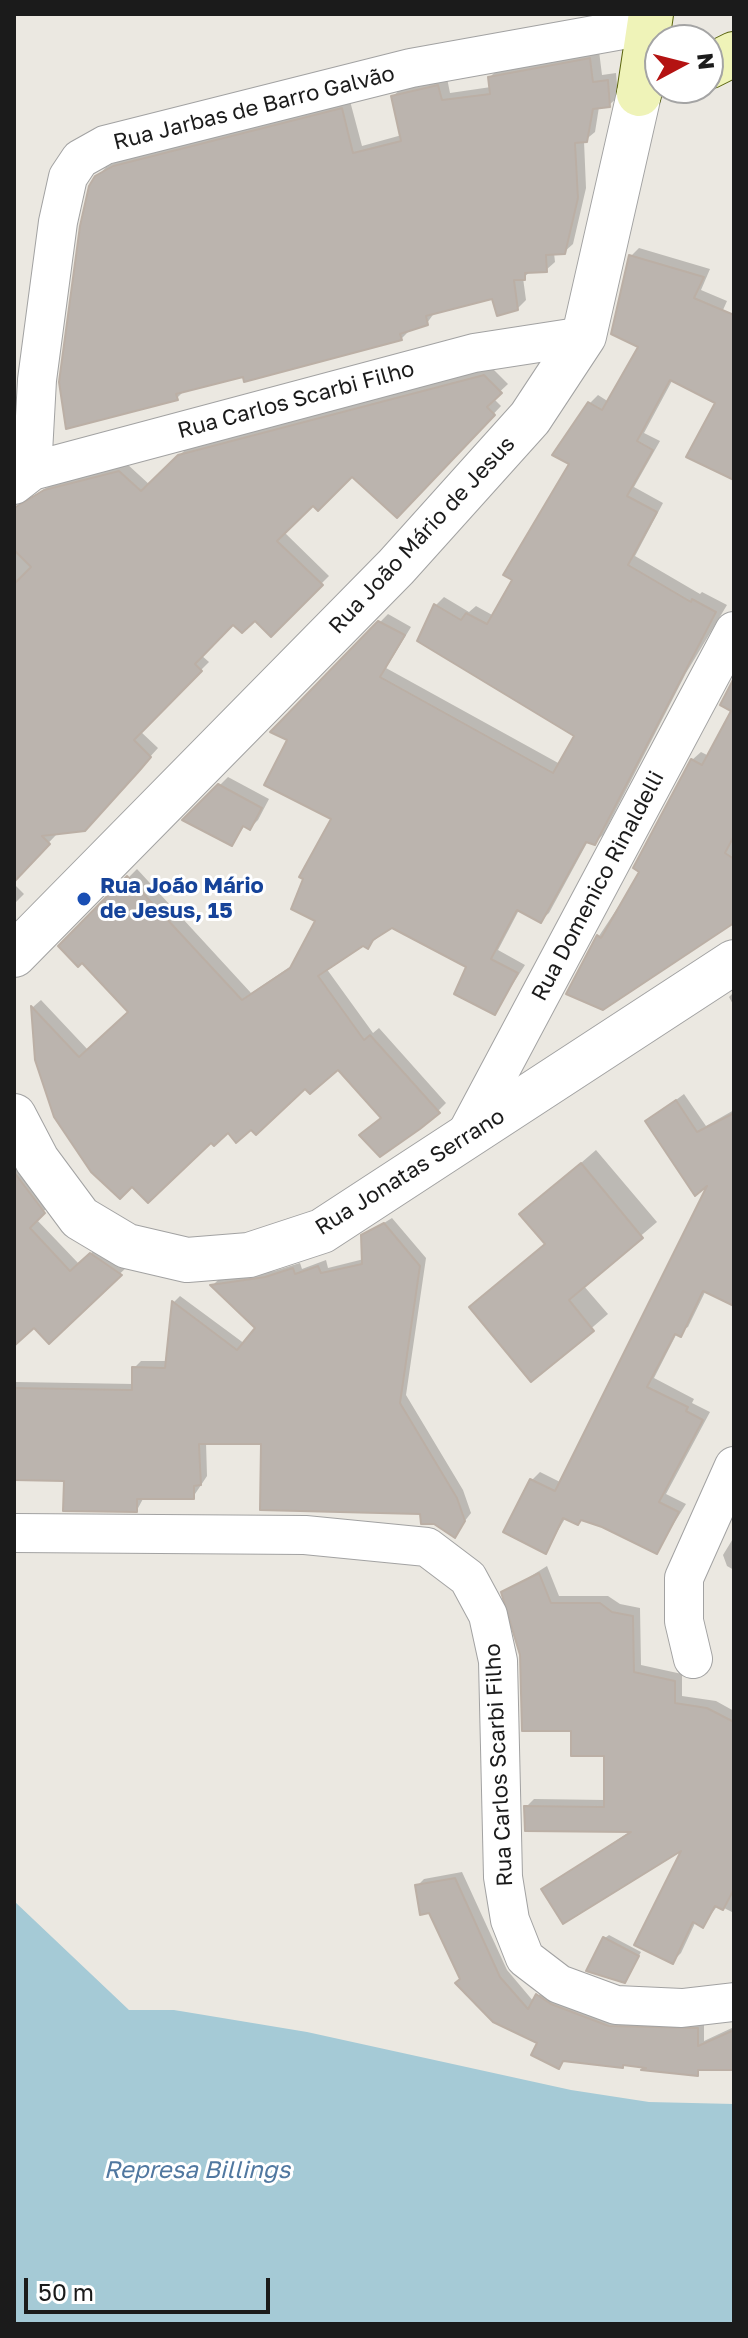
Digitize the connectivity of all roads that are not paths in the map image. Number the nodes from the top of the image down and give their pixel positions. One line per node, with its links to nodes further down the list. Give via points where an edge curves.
1 (651, 20): 4 (street, Rua Jarbas de Barro Galvão, via 411,68 105,145 80,159 68,177 58,222)
2 (646, 104): 3 (street, Rua João Mário de Jesus)
3 (584, 336): 4 (street, Rua Carlos Scarbi Filho, via 474,353); 6 (street, Rua João Mário de Jesus, via 530,418 396,567)
4 (23, 478)
5 (734, 631): 9 (street, Rua Domenico Rinaldelli)
6 (14, 955)
7 (734, 962): 9 (street, Rua Jonatas Serrano)
8 (14, 1116): 9 (street, Rua Jonatas Serrano, via 37,1160 80,1218 127,1246 187,1260 249,1255 322,1231)
9 (462, 1142)
10 (734, 1466): 12 (street, via 684,1578 684,1621)
11 (14, 1533): 13 (street, Rua Carlos Scarbi Filho, via 305,1535 427,1547 468,1578 488,1615 498,1661 503,1877 510,1920 525,1958 559,1984 616,2005 682,2008)
12 (693, 1659)
13 (734, 2002)

